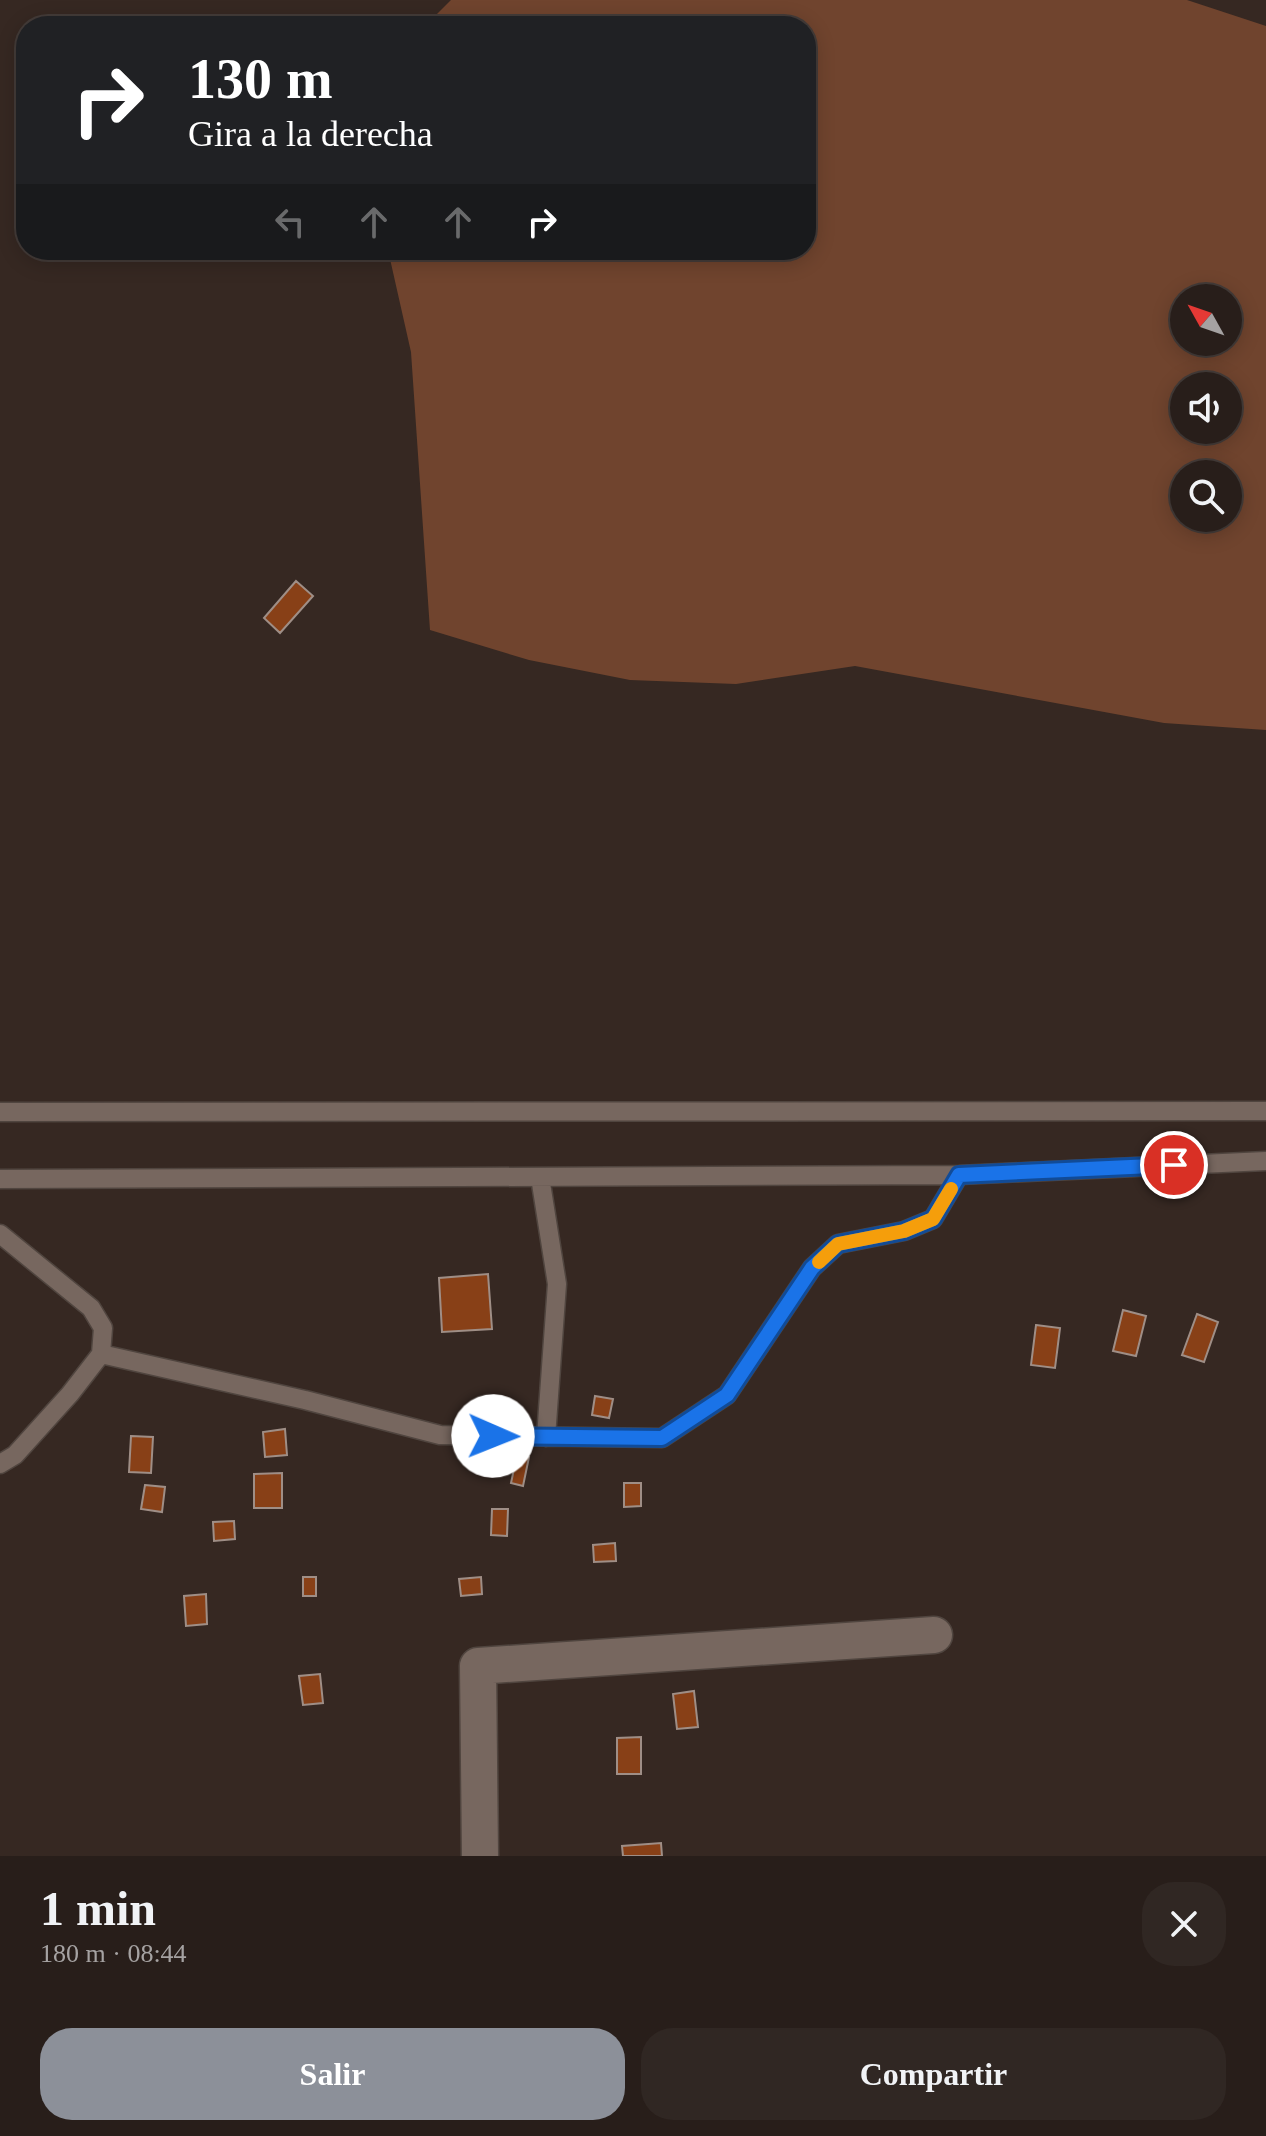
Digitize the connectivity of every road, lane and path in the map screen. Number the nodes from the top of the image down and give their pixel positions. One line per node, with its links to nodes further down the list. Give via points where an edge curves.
1 (1266, 1111): 2 (lane)
2 (0, 1112)
3 (1266, 1161): 4 (lane)
4 (959, 1175): 5 (lane); 9 (lane, via 933,1219 904,1231 838,1244 812,1268 727,1395 662,1438)
5 (540, 1177): 6 (lane); 9 (lane, via 557,1284)
6 (0, 1179)
7 (0, 1234): 8 (lane, via 91,1308 103,1328)
8 (101, 1354): 9 (lane, via 440,1435); 10 (lane, via 15,1455)
9 (546, 1437)
10 (0, 1464)
11 (934, 1635): 12 (street, via 478,1666)
12 (480, 1856)

